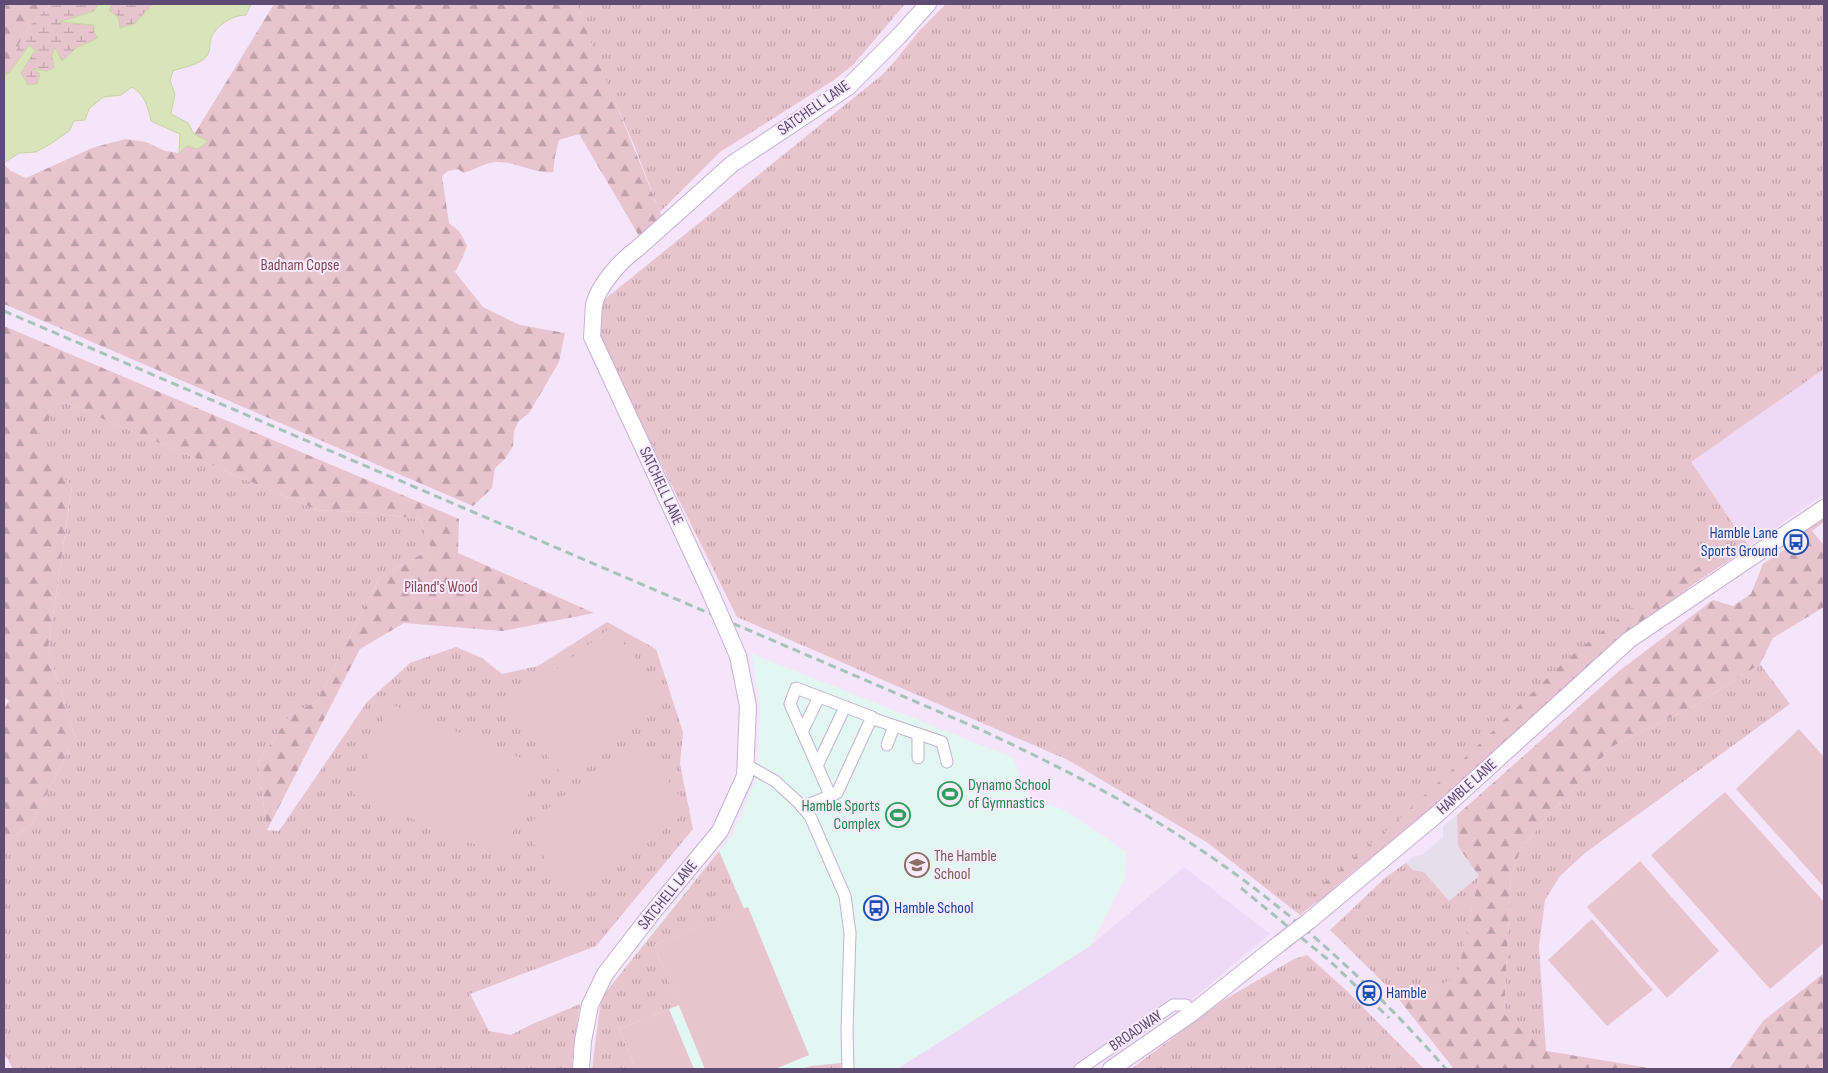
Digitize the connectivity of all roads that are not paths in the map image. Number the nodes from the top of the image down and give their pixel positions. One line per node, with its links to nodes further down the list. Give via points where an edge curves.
1 (928, 4): 12 (street, SATCHELL LANE, bridge, via 848,87 732,164 626,257 600,289 594,304 592,337 738,656 748,706)
2 (1824, 508): 16 (street, HAMBLE LANE, bridge, via 1629,640 1434,816)
3 (819, 697): 4 (street); 7 (street); 7 (street, via 796,688 790,704)
4 (845, 707): 5 (street); 13 (street)
5 (871, 718): 6 (street); 14 (street, via 837,792)
6 (894, 726): 8 (street); 9 (street)
7 (802, 732): 13 (street)
8 (918, 734): 10 (street); 11 (street, via 942,742)
9 (887, 745)
10 (918, 758)
11 (947, 762)
12 (745, 764): 15 (street, via 774,781); 17 (street, SATCHELL LANE, via 745,776 720,830 605,974 590,1005)
13 (817, 766): 14 (street)
14 (830, 795): 15 (street)
15 (802, 807): 18 (street, via 810,816 844,896 850,933)
16 (1192, 1012): 19 (street, BROADWAY, via 1186,1005 1173,1006); 20 (street, HAMBLE LANE)
17 (581, 1069)
18 (848, 1069)
19 (1080, 1069)
20 (1111, 1069)

